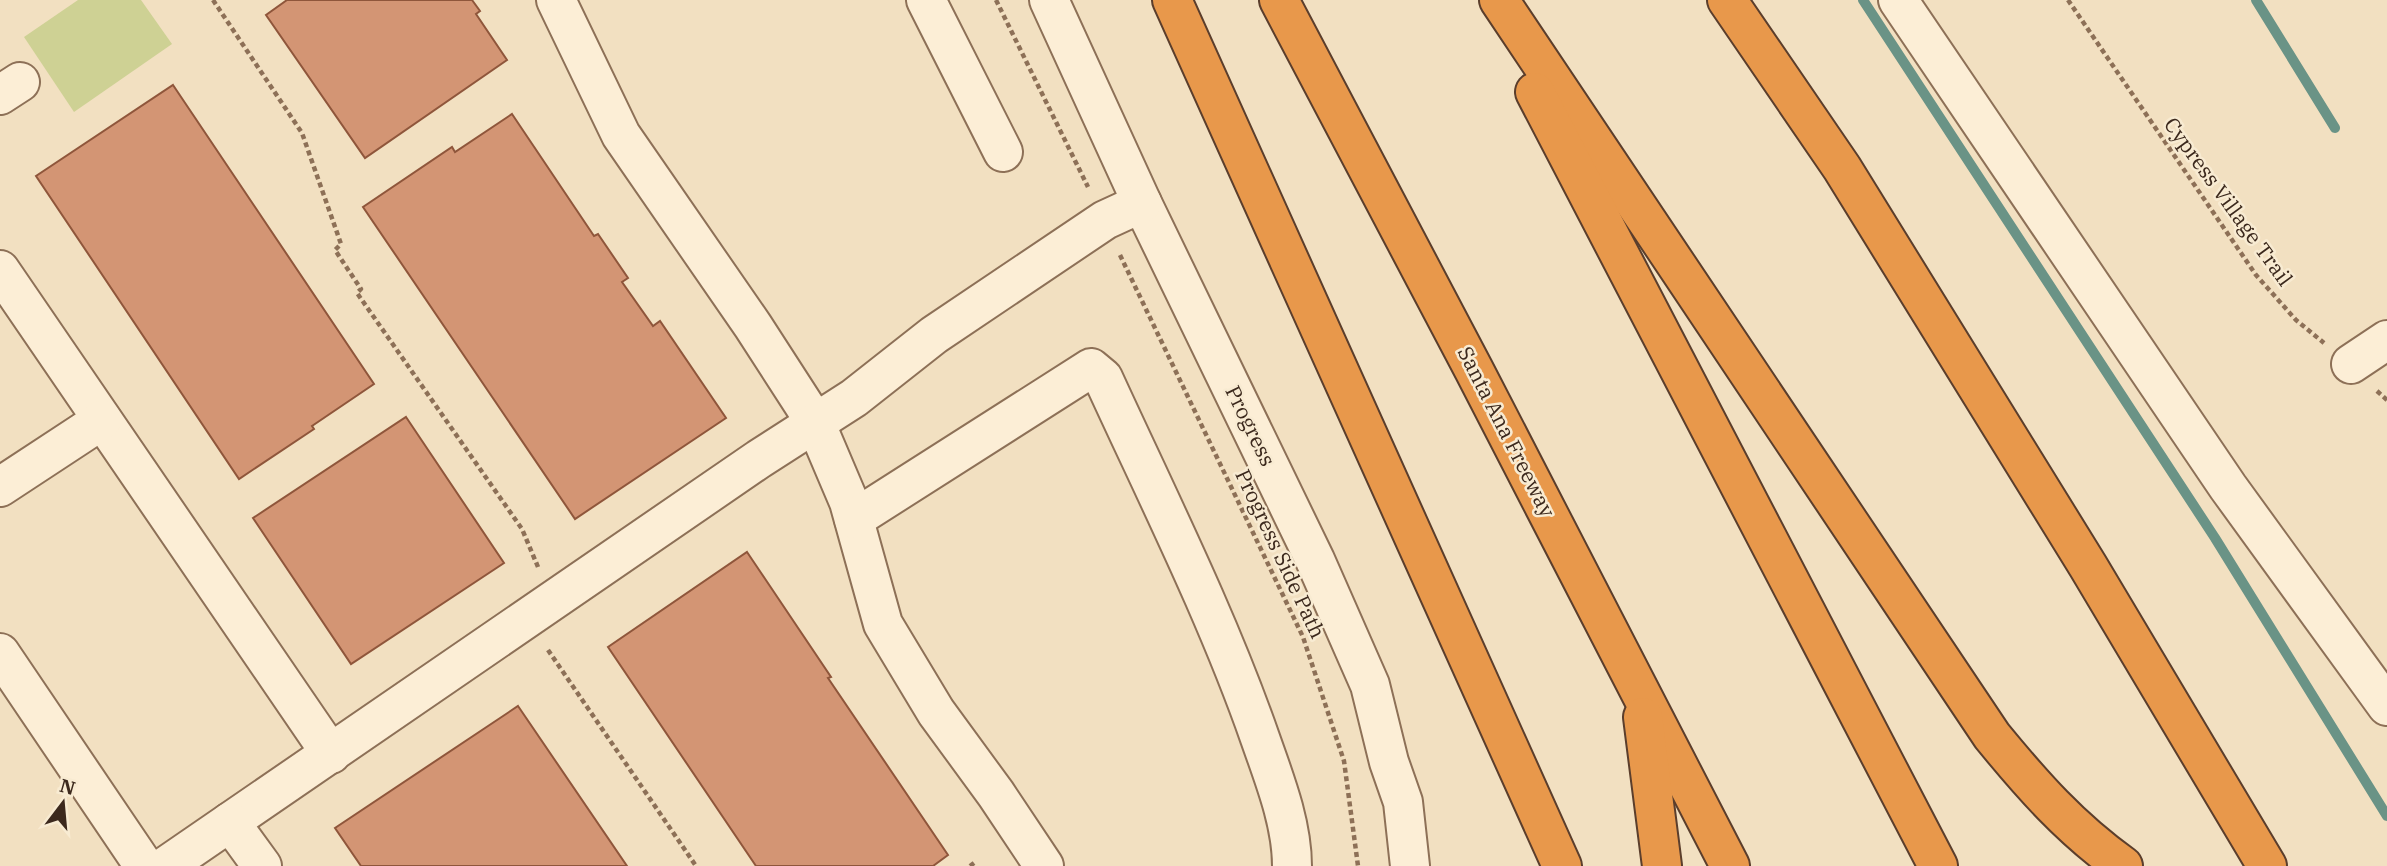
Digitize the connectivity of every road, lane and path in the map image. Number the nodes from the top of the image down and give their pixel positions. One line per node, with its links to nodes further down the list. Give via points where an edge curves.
1 (213, 0): 25 (path, via 302,133 341,244 334,250 361,289 356,293 522,529)
2 (556, 0): 22 (street, via 621,135)
3 (926, 0): 13 (street)
4 (996, 0): 14 (path)
5 (1049, 0): 15 (street, Progress)
6 (1172, 0): 40 (highway)
7 (1279, 0): 28 (highway, Santa Ana Freeway)
8 (1487, 0): 43 (highway)
9 (1499, 0): 44 (highway, via 1992,736 2036,790 2090,842)
10 (1727, 0): 45 (highway, via 1842,168)
11 (1898, 0): 29 (street, via 2228,487)
12 (2068, 0): 19 (path, Cypress Village Trail, via 2256,275 2296,320)
13 (1003, 152)
14 (1091, 194)
15 (1142, 203): 22 (street, via 1093,228); 39 (street, Progress, via 1370,685 1403,802)
16 (0, 270): 21 (street)
17 (1127, 271): 38 (path, Progress Side Path, via 1303,637 1344,761)
18 (2387, 340): 19 (street)
19 (2351, 364): 20 (path, Cypress Village Trail)
20 (2387, 400)
21 (102, 420): 23 (street); 30 (street)
22 (815, 422): 24 (street); 30 (street)
23 (0, 487)
24 (854, 519): 36 (street, via 883,624 936,712); 37 (street, via 1091,368 1102,378 1239,679 1274,778)
25 (539, 570)
26 (545, 646): 35 (path)
27 (0, 653): 32 (street)
28 (1640, 691): 41 (highway); 42 (highway, Santa Ana Freeway)
29 (2387, 706)
30 (331, 754): 31 (street)
31 (230, 822): 33 (street); 34 (street)
32 (144, 866)
33 (166, 866)
34 (262, 866)
35 (696, 866)
36 (1044, 866)
37 (1292, 866)
38 (1357, 866)
39 (1410, 866)
40 (1562, 866)
41 (1662, 866)
42 (1730, 866)
43 (1938, 866)
44 (2123, 866)
45 (2267, 866)

